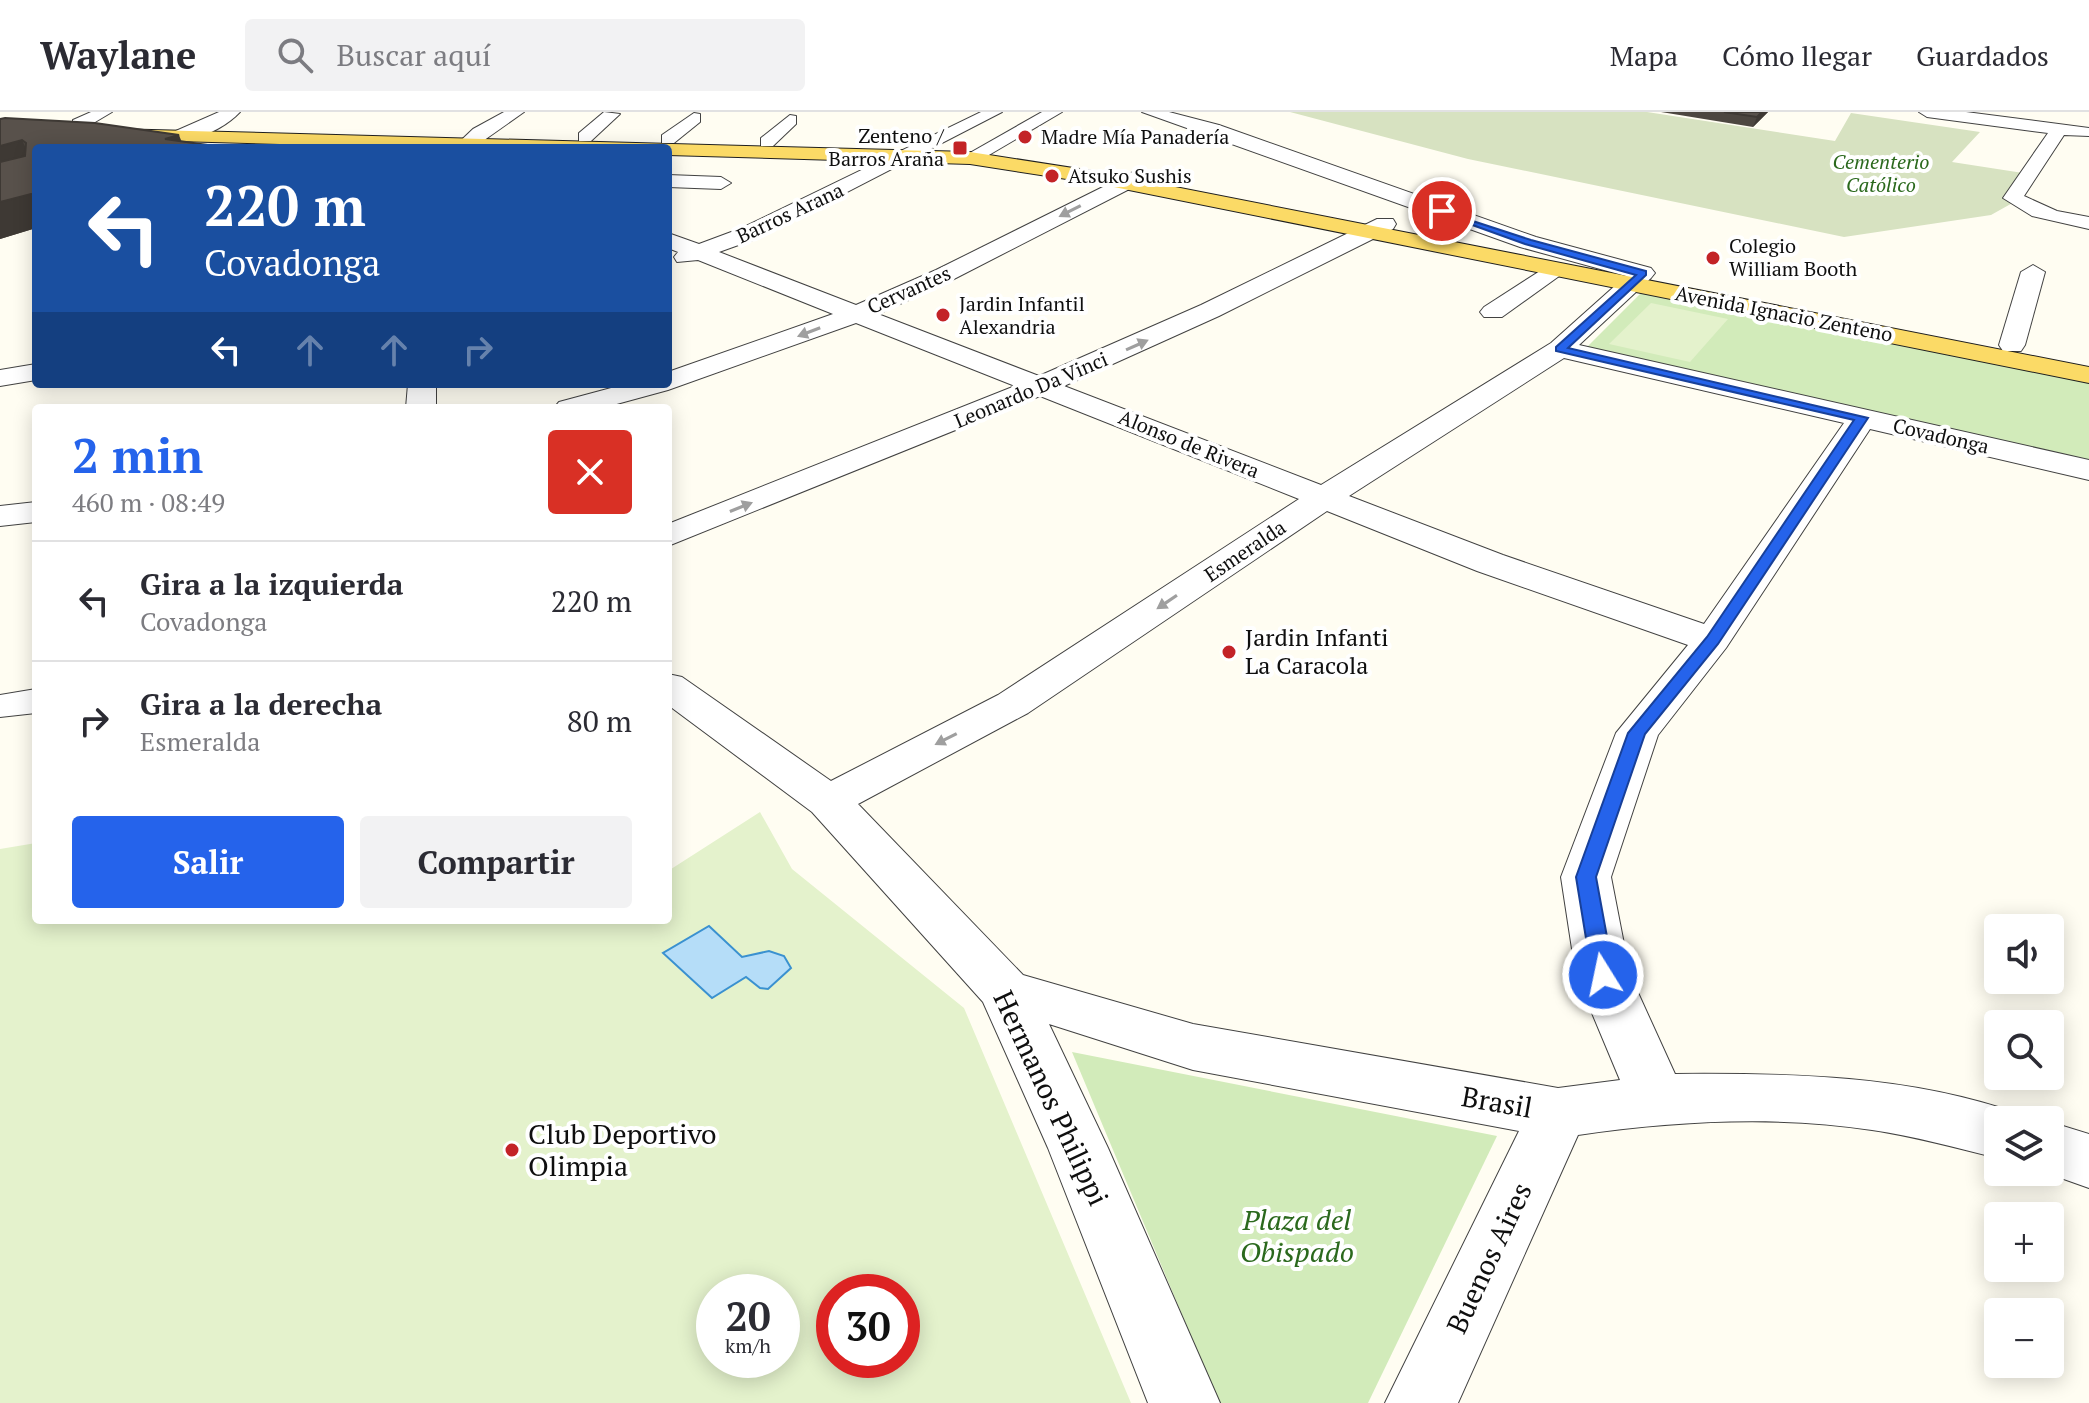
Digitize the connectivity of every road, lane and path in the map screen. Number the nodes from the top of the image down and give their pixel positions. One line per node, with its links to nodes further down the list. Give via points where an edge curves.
1 (104, 112): 12 (street)
2 (232, 112): 14 (street)
3 (516, 112): 18 (street)
4 (994, 112): 27 (street, Barros Arana)
5 (1054, 112): 28 (street)
6 (1150, 112): 35 (street, via 1213,129)
7 (1927, 112): 13 (street)
8 (612, 114): 17 (street)
9 (694, 118): 24 (street)
10 (790, 120): 19 (street)
11 (0, 122): 12 (main road, Avenida Ignacio Zenteno)
12 (79, 124): 14 (main road, Avenida Ignacio Zenteno)
13 (2059, 129): 15 (street); 32 (street, via 2013,198 2057,218)
14 (196, 131): 16 (main road, Avenida Ignacio Zenteno); 18 (main road, Avenida Ignacio Zenteno); 21 (street)
15 (2089, 133)
16 (0, 134): 20 (street)
17 (585, 137): 18 (main road, Avenida Ignacio Zenteno); 23 (main road, Avenida Ignacio Zenteno)
18 (470, 141): 22 (main road, Avenida Ignacio Zenteno)
19 (767, 142): 26 (main road, Avenida Ignacio Zenteno); 27 (main road, Avenida Ignacio Zenteno)
20 (114, 144)
21 (160, 144)
22 (618, 144)
23 (658, 144)
24 (669, 144)
25 (672, 145): 27 (main road, Avenida Ignacio Zenteno)
26 (672, 145)
27 (920, 151): 28 (main road, Avenida Ignacio Zenteno); 37 (street, Barros Arana)
28 (975, 155): 29 (main road, Avenida Ignacio Zenteno)
29 (1132, 180): 33 (main road, Avenida Ignacio Zenteno); 43 (street, Cervantes, one-way to 43)
30 (672, 181): 31 (street)
31 (721, 183)
32 (2089, 223)
33 (1377, 228): 36 (main road, Avenida Ignacio Zenteno); 39 (main road, Avenida Ignacio Zenteno); 51 (street, Leonardo Da Vinci, one-way to 33, via 1259,289)
34 (672, 242): 37 (street, Alonso de Rivera)
35 (1528, 242): 36 (street, via 1519,248); 41 (street)
36 (1502, 246): 41 (main road, Avenida Ignacio Zenteno)
37 (700, 252): 38 (street, Barros Arana); 43 (street, Alonso de Rivera)
38 (672, 261)
39 (1554, 269): 41 (main road, Avenida Ignacio Zenteno); 42 (street)
40 (2033, 272): 44 (street)
41 (1638, 279): 44 (main road, Avenida Ignacio Zenteno); 45 (street, Esmeralda); 48 (main road, Avenida Ignacio Zenteno)
42 (1493, 312)
43 (859, 313): 50 (street, Cervantes, one-way to 50); 51 (street, Alonso de Rivera)
44 (2012, 345): 47 (main road, Avenida Ignacio Zenteno)
45 (1560, 349): 54 (street, Covadonga); 56 (street, Esmeralda)
46 (32, 355): 49 (street)
47 (2089, 360)
48 (2089, 375)
49 (0, 378)
50 (672, 380)
51 (1045, 387): 56 (street, Alonso de Rivera); 59 (street, Leonardo Da Vinci, one-way to 51)
52 (643, 388): 53 (street)
53 (584, 404)
54 (1862, 418): 55 (street, Covadonga); 60 (street)
55 (2089, 470)
56 (1325, 497): 60 (street, Alonso de Rivera, via 1490,563); 62 (street, Esmeralda, one-way to 62, via 1013,704)
57 (32, 512): 58 (street)
58 (0, 516)
59 (672, 534)
60 (1712, 640): 64 (street, via 1637,733 1586,877 1603,975)
61 (672, 689): 62 (street, Hermanos Philippi)
62 (828, 801): 63 (street, Hermanos Philippi)
63 (1005, 990): 65 (street, Brasil, via 1193,1047); 69 (street, Hermanos Philippi, via 1078,1148)
64 (1657, 1099): 65 (street, Brasil); 66 (street, Brasil, via 1766,1098 1871,1105)
65 (1558, 1113): 70 (street, Buenos Aires)
66 (1984, 1129)
67 (2064, 1153): 68 (street)
68 (2089, 1161)
69 (1184, 1403)
70 (1421, 1403)

